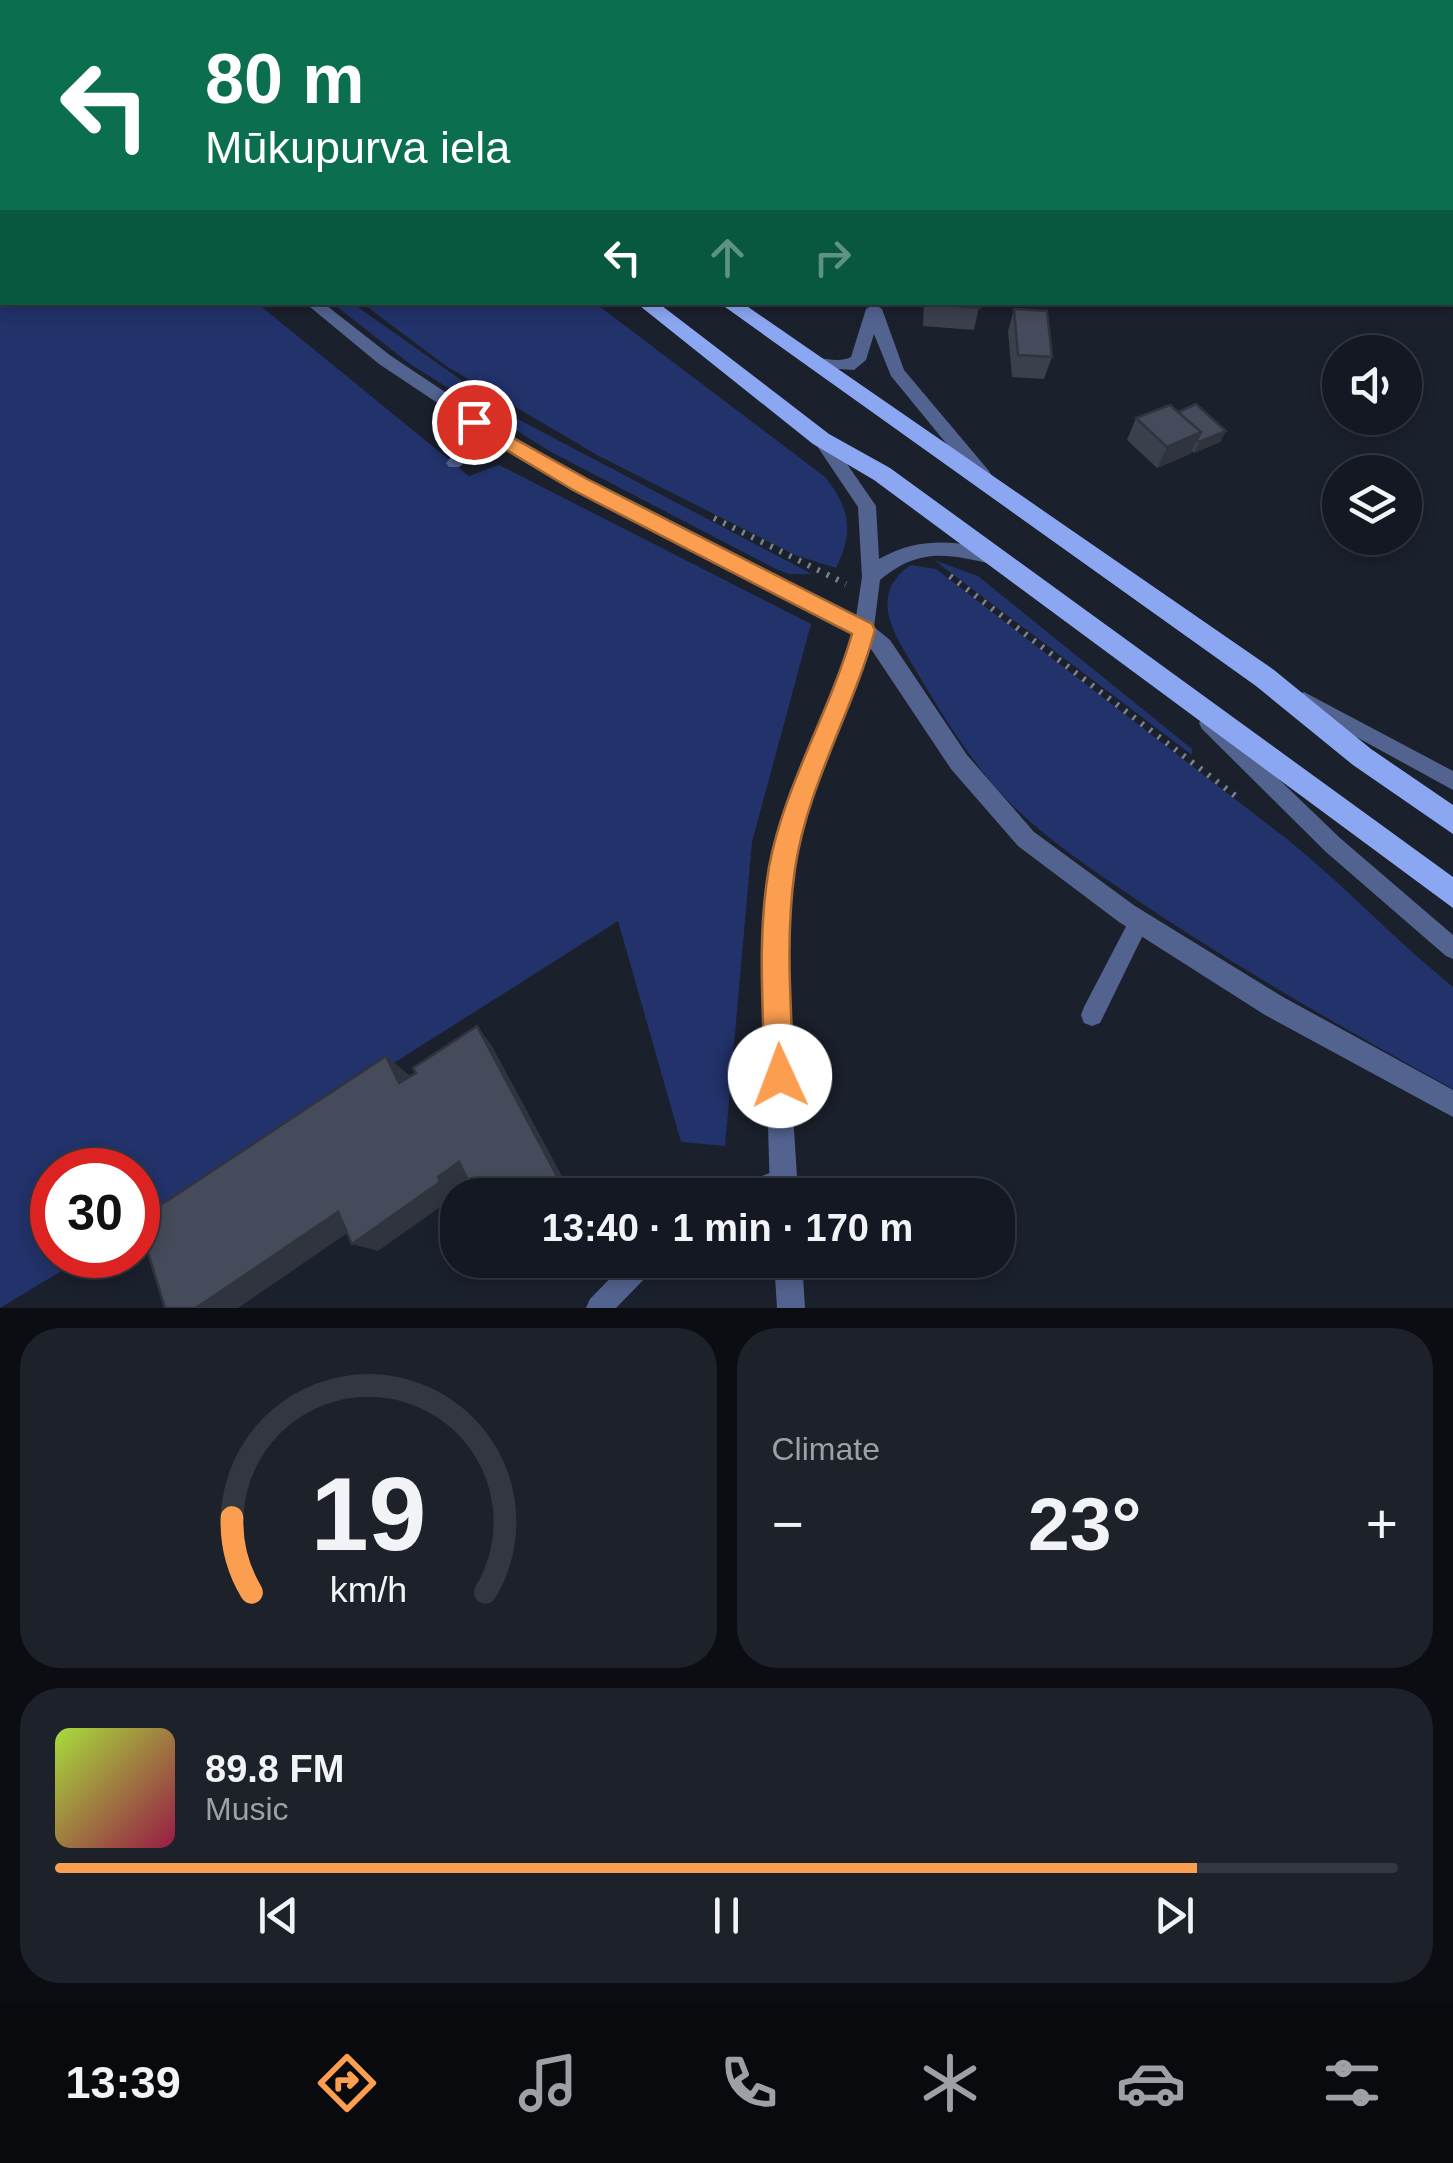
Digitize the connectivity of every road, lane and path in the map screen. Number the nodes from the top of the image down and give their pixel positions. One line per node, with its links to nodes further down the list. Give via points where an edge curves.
1 (315, 305): 6 (street)
2 (648, 305): 7 (main road)
3 (730, 305): 5 (main road)
4 (874, 308): 5 (street, via 858,360 848,366); 9 (street, via 898,372)
5 (814, 364): 9 (main road)
6 (493, 433): 8 (lane); 14 (street, via 580,485)
7 (821, 439): 12 (main road, via 882,474); 13 (street, via 867,506)
8 (454, 464)
9 (999, 495): 15 (main road)
10 (700, 511): 13 (path)
11 (912, 549): 12 (street, via 946,546); 13 (street, via 888,561); 18 (path)
12 (995, 558): 16 (main road)
13 (870, 587): 14 (street)
14 (864, 630): 21 (street, via 883,646 959,762 1026,839); 25 (street, via 849,684 804,788 782,867 775,949)
15 (1265, 678): 17 (lane); 19 (main road)
16 (1168, 685): 20 (main road); 22 (lane)
17 (1453, 780)
18 (1244, 802)
19 (1453, 821)
20 (1453, 894)
21 (1140, 922): 23 (lane); 24 (street, via 1274,1006)
22 (1453, 950)
23 (1092, 1014)
24 (1453, 1104)
25 (784, 1178)
26 (628, 1278): 28 (lane)
27 (789, 1278): 29 (street)
28 (599, 1308)
29 (791, 1308)

